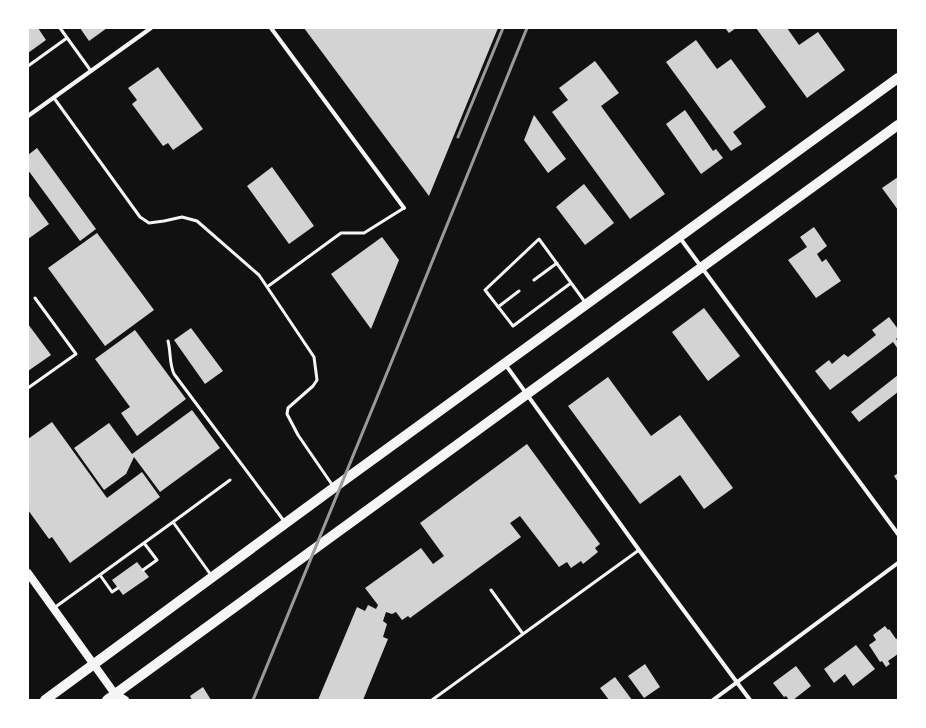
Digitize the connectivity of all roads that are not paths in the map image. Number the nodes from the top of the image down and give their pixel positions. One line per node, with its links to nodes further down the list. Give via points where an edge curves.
1 (60, 28): 4 (lane)
2 (151, 28): 6 (street)
3 (271, 28): 11 (street)
4 (67, 38): 5 (lane); 6 (lane)
5 (28, 66)
6 (91, 71): 8 (street)
7 (898, 78): 12 (main road)
8 (54, 98): 9 (street); 17 (lane, via 140,217 149,223 182,217 197,221 259,275)
9 (28, 116)
10 (898, 125): 14 (main road)
11 (404, 208): 17 (lane, via 364,233 340,233)
12 (680, 237): 14 (street); 20 (main road)
13 (557, 263): 15 (lane); 16 (lane); 21 (lane, via 539,239 485,290)
14 (701, 268): 25 (main road); 30 (street)
15 (534, 280)
16 (571, 283): 20 (lane); 21 (lane, via 512,326)
17 (267, 287): 27 (lane, via 314,357 317,380 288,408 287,414 298,435)
18 (519, 291): 21 (lane)
19 (35, 298): 24 (lane, via 76,354)
20 (586, 304): 23 (main road)
21 (498, 307)
22 (168, 341): 29 (lane, via 174,374)
23 (504, 363): 25 (street); 27 (main road)
24 (28, 388)
25 (527, 394): 32 (street); 44 (main road)
26 (230, 480): 28 (lane)
27 (334, 487): 29 (main road)
28 (173, 522): 31 (lane); 37 (lane)
29 (286, 523): 37 (main road)
30 (898, 534)
31 (144, 543): 34 (lane, via 157,560); 36 (lane)
32 (639, 550): 41 (lane); 43 (street)
33 (898, 563): 43 (street)
34 (143, 570)
35 (28, 573): 40 (main road)
36 (100, 575): 38 (lane, via 112,592); 40 (lane)
37 (212, 576): 42 (main road)
38 (118, 588)
39 (491, 590): 41 (lane)
40 (54, 608): 42 (main road)
41 (523, 634): 47 (lane)
42 (94, 664): 44 (main road); 45 (main road)
43 (737, 682): 48 (street); 49 (street)
44 (113, 698): 46 (main road)
45 (45, 700)
46 (126, 700)
47 (432, 700)
48 (713, 700)
49 (750, 700)

